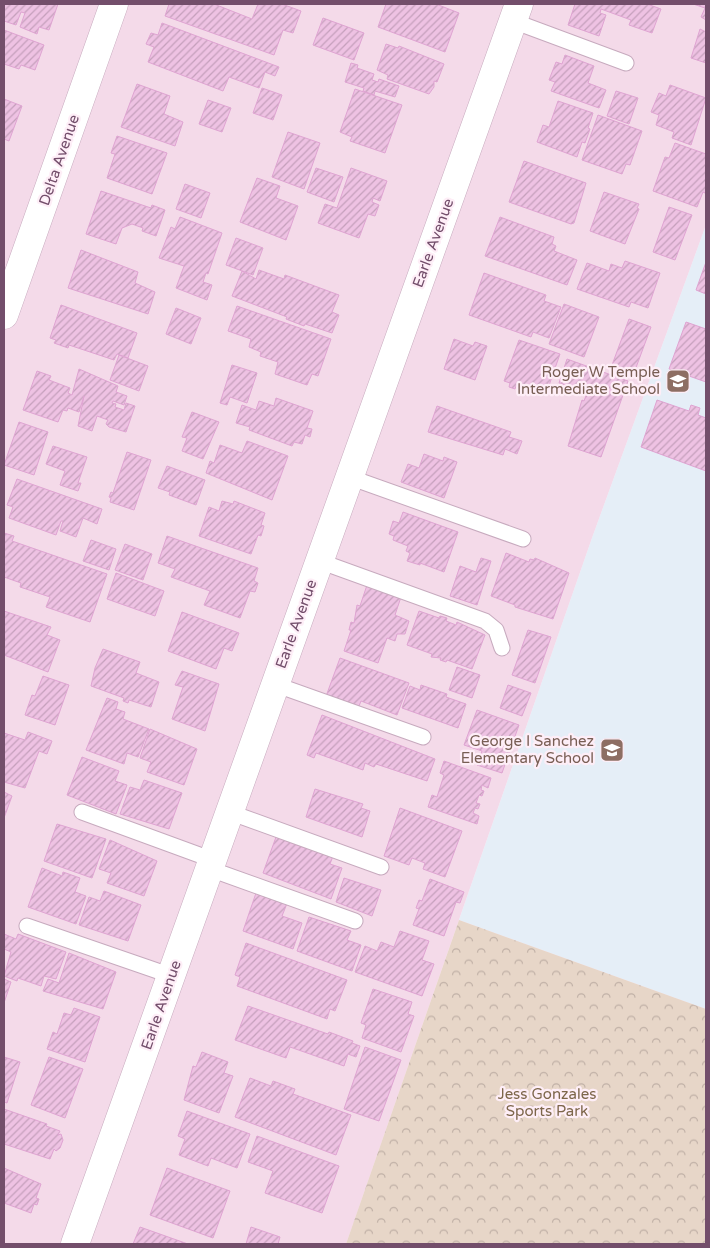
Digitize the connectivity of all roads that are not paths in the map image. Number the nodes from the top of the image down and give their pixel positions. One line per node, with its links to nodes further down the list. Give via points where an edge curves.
1 (114, 4): 4 (street, Delta Avenue)
2 (516, 12): 3 (lane); 5 (street, Earle Avenue)
3 (626, 63)
4 (4, 315)
5 (349, 477): 6 (lane); 7 (street, Earle Avenue)
6 (523, 539)
7 (319, 561): 8 (lane, via 485,621 496,630); 9 (street, Earle Avenue)
8 (502, 648)
9 (274, 684): 10 (lane); 12 (street, Earle Avenue)
10 (423, 737)
11 (82, 812): 13 (lane)
12 (229, 812): 13 (street, Earle Avenue); 14 (lane)
13 (212, 864): 15 (lane); 17 (street, Earle Avenue)
14 (381, 867)
15 (355, 921)
16 (27, 926): 17 (lane)
17 (172, 976): 18 (street, Earle Avenue)
18 (75, 1244)

